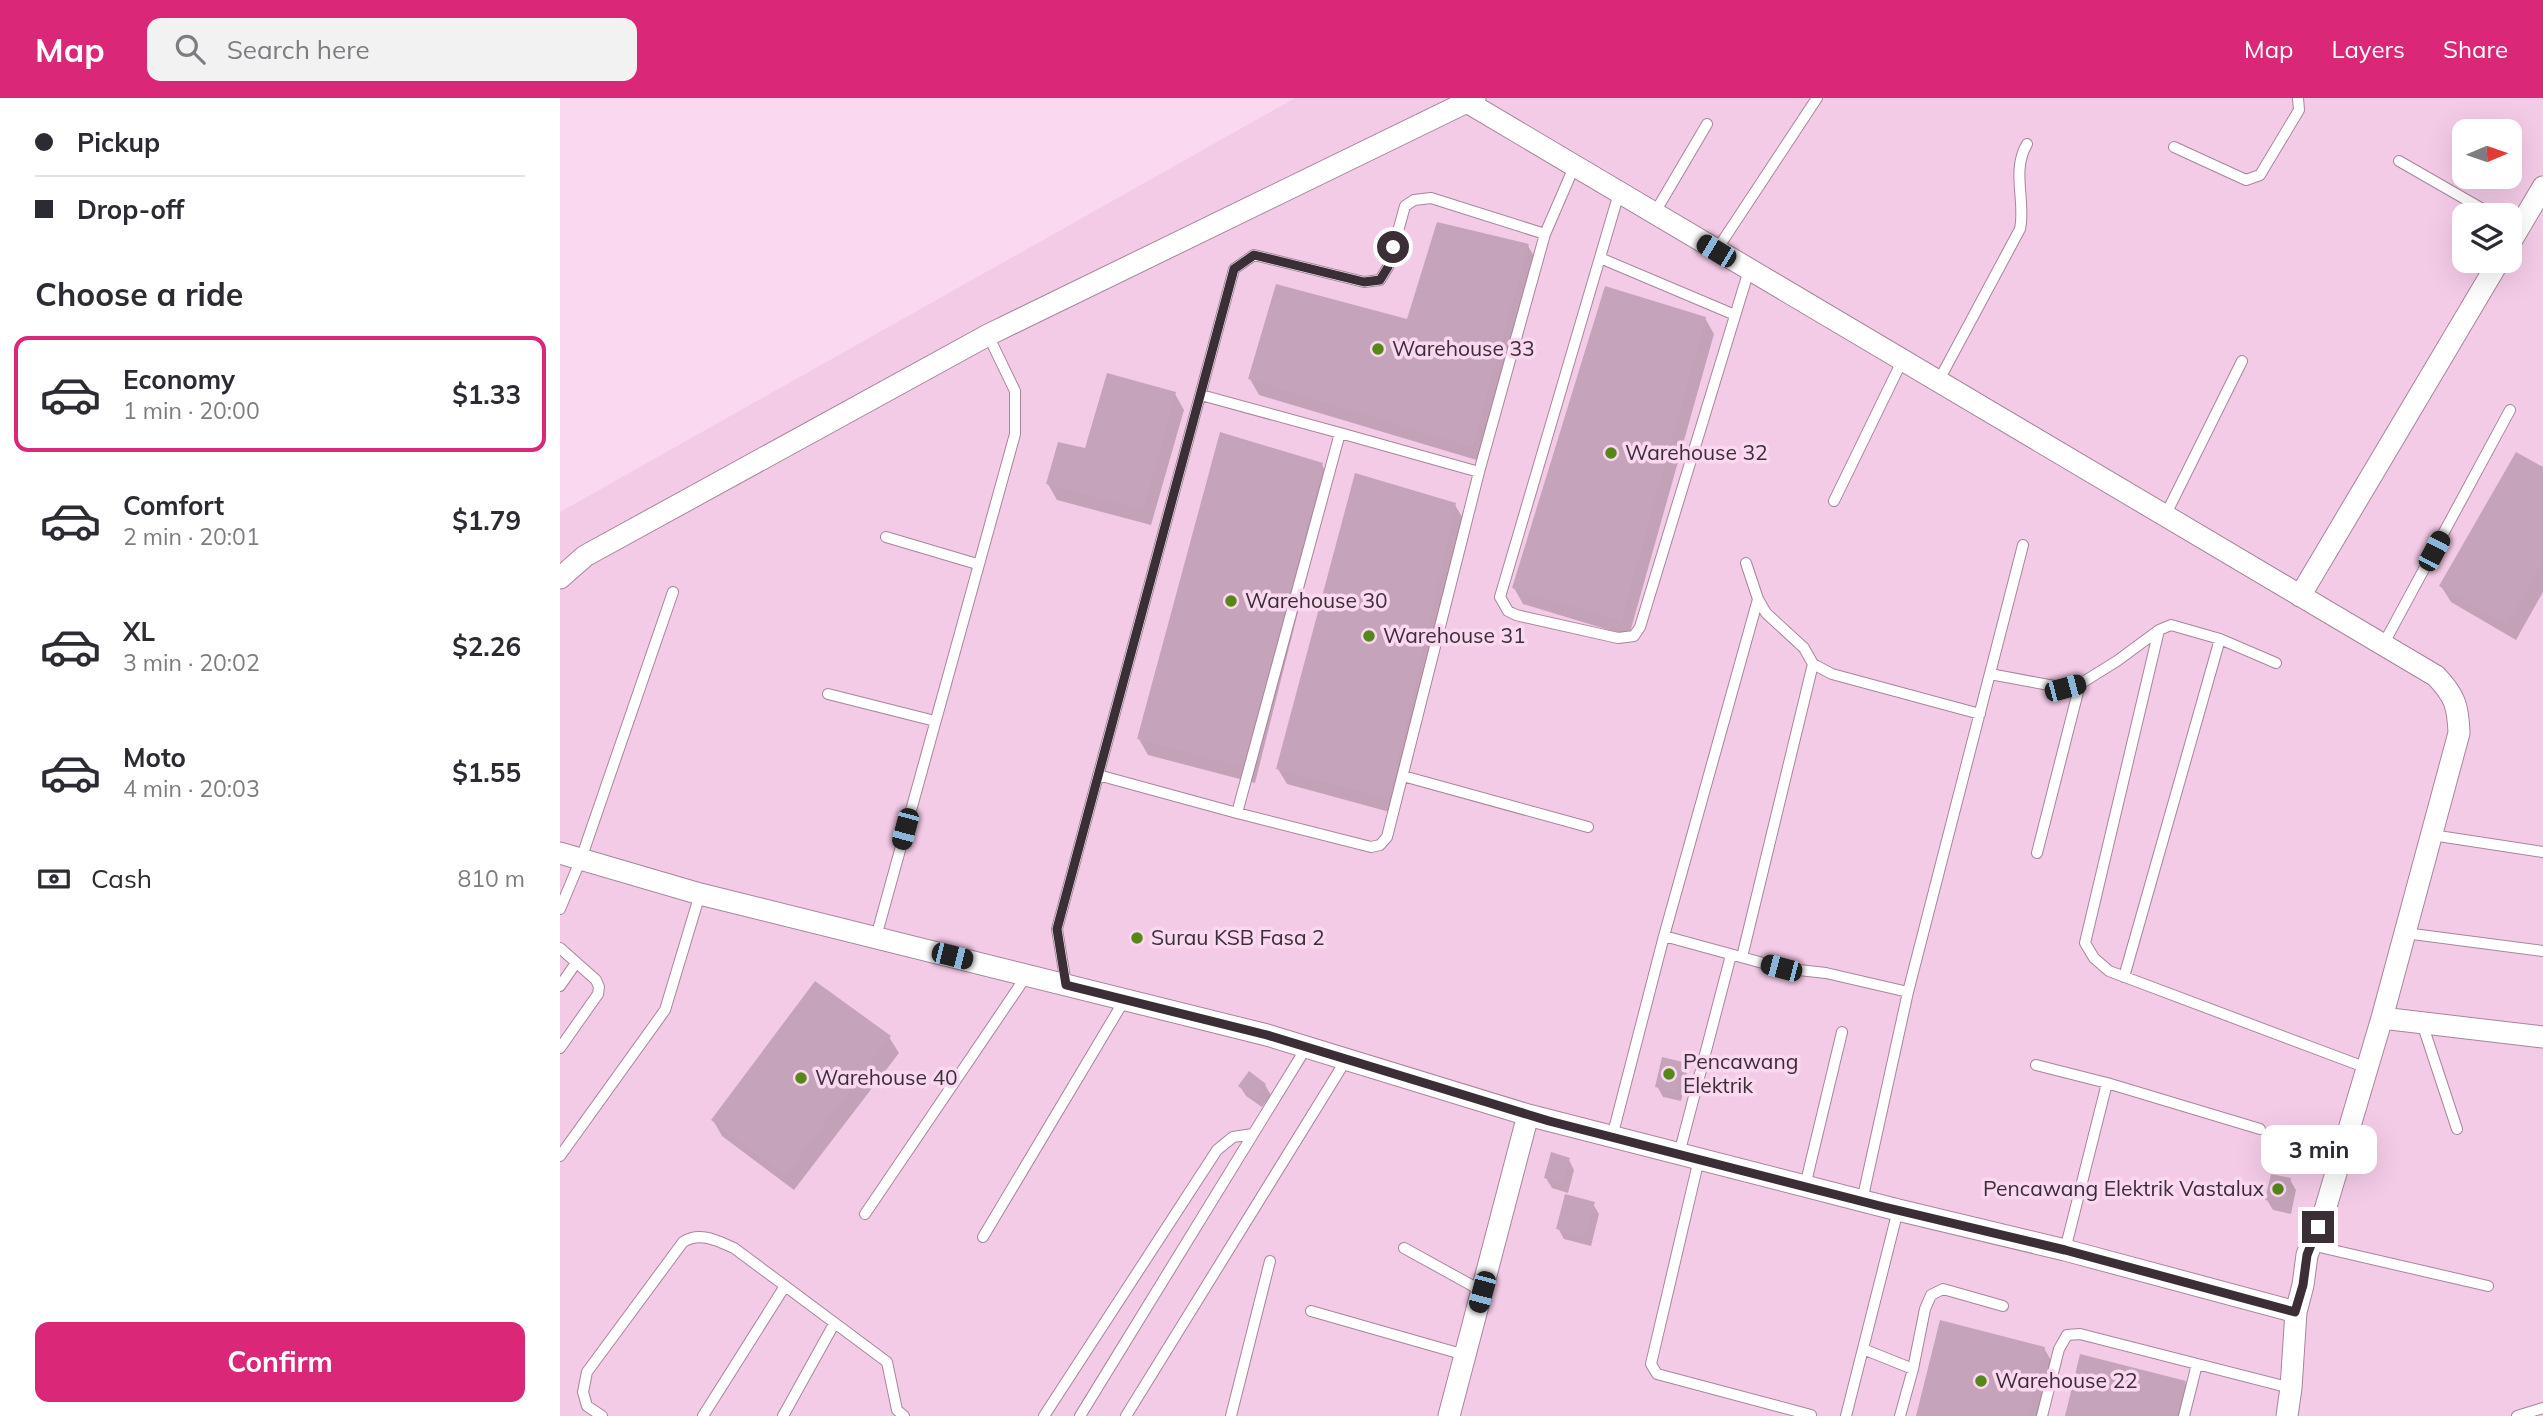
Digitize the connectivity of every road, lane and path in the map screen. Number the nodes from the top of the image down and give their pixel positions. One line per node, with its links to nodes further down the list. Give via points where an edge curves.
1 (1817, 98): 15 (lane)
2 (2298, 98): 6 (lane, via 2299,110 2254,178 2246,180)
3 (1471, 100): 8 (street); 20 (street)
4 (1707, 124): 12 (lane)
5 (2027, 145): 23 (lane, via 2018,178 2020,229)
6 (2174, 147)
7 (2399, 161): 11 (lane)
8 (1574, 167): 10 (street); 14 (lane)
9 (2543, 187): 13 (street)
10 (1619, 193): 12 (street); 16 (lane)
11 (2472, 203)
12 (1654, 214): 15 (street)
13 (2522, 218)
14 (1545, 234): 24 (lane, via 1431,198 1405,206 1380,280 1364,282 1254,255 1234,269); 27 (lane)
15 (1716, 251): 17 (street)
16 (1600, 258): 19 (lane); 19 (lane, via 1500,597 1516,615 1618,638 1634,636)
17 (1749, 271): 19 (lane); 21 (street)
18 (2492, 273): 36 (street)
19 (1735, 315)
20 (988, 335): 33 (lane, via 1015,391 1016,413); 34 (street, via 595,551)
21 (1902, 361): 23 (street); 28 (lane)
22 (2242, 361): 29 (lane)
23 (1938, 382): 29 (street)
24 (1201, 395): 26 (lane); 48 (lane)
25 (2510, 410): 40 (lane)
26 (1340, 433): 27 (lane); 50 (lane)
27 (1479, 472): 49 (lane)
28 (1834, 501)
29 (2165, 516): 36 (street)
30 (887, 537): 33 (lane)
31 (2023, 545): 43 (lane)
32 (1746, 563): 37 (lane)
33 (977, 564): 47 (lane)
34 (560, 578)
35 (673, 592): 56 (lane)
36 (2300, 596): 40 (street)
37 (1758, 599): 42 (lane); 60 (lane)
38 (2159, 630): 39 (lane, via 2171,625); 44 (lane); 67 (lane, via 2085,943 2094,958)
39 (2220, 639): 41 (lane); 67 (lane)
40 (2383, 645): 52 (street, via 2436,676 2458,709 2459,733)
41 (2276, 663)
42 (1813, 664): 46 (lane, via 1832,674); 64 (lane)
43 (1990, 674): 44 (lane, via 2065,688); 46 (lane)
44 (2080, 684): 55 (lane)
45 (828, 694): 47 (lane)
46 (1980, 714): 70 (lane)
47 (935, 722): 61 (lane)
48 (1098, 775): 50 (lane); 68 (lane, via 1057,929)
49 (1403, 776): 50 (lane, via 1387,837 1380,845 1371,847); 51 (lane)
50 (1237, 813)
51 (1588, 827)
52 (2432, 835): 53 (lane); 59 (street)
53 (2543, 852)
54 (560, 853): 56 (street)
55 (2037, 853)
56 (581, 859): 57 (street); 58 (lane)
57 (700, 894): 61 (street); 87 (lane, via 665,1010)
58 (560, 909)
59 (2405, 933): 63 (lane); 72 (street)
60 (1664, 936): 64 (lane); 86 (lane)
61 (876, 937): 66 (street)
62 (560, 948): 65 (lane)
63 (2543, 951)
64 (1736, 956): 70 (lane); 88 (lane)
65 (576, 963): 69 (lane); 76 (lane, via 596,980 598,994)
66 (1027, 975): 68 (street); 92 (lane)
67 (2124, 977): 80 (lane)
68 (1066, 985): 71 (street)
69 (560, 986)
70 (1908, 992): 90 (lane)
71 (1125, 999): 77 (street); 93 (lane)
72 (2382, 1018): 73 (street); 80 (street)
73 (2422, 1023): 75 (street); 84 (lane)
74 (1842, 1032): 89 (lane)
75 (2543, 1037)
76 (560, 1048)
77 (1306, 1048): 78 (street); 85 (lane)
78 (1346, 1059): 82 (street); 118 (lane)
79 (2036, 1065): 81 (lane)
80 (2367, 1068): 94 (street, via 2326,1210)
81 (2107, 1083): 83 (lane); 96 (lane)
82 (1528, 1115): 86 (street); 100 (street)
83 (2260, 1129)
84 (2456, 1129)
85 (1253, 1134): 116 (lane, via 1233,1137 1217,1150); 117 (lane)
86 (1612, 1137): 88 (street)
87 (560, 1156)
88 (1689, 1157): 89 (street); 111 (lane, via 1651,1364 1657,1374)
89 (1805, 1186): 90 (street)
90 (1862, 1201): 91 (street)
91 (1898, 1210): 96 (street); 105 (lane)
92 (865, 1214)
93 (983, 1237)
94 (2311, 1245): 99 (lane); 103 (street)
95 (1404, 1248): 100 (lane)
96 (2065, 1250): 103 (street)
97 (1270, 1261): 119 (lane)
98 (785, 1286): 104 (lane); 112 (lane, via 734,1248 712,1238 692,1236 683,1242 587,1372 583,1392 587,1406); 113 (lane)
99 (2488, 1286)
100 (1482, 1292): 106 (street)
101 (2003, 1306): 108 (lane, via 1943,1289 1931,1295)
102 (1311, 1311): 106 (lane)
103 (2295, 1312): 109 (street)
104 (834, 1324): 114 (lane); 115 (lane, via 887,1362 897,1409)
105 (1863, 1349): 108 (lane); 121 (lane)
106 (1465, 1355): 120 (street)
107 (2197, 1364): 109 (lane); 123 (lane, via 2080,1334 2067,1335 2059,1349); 124 (lane)
108 (1913, 1369): 122 (lane)
109 (2291, 1388): 125 (street)
110 (2543, 1408): 127 (lane)
111 (1811, 1415)
112 (602, 1416)
113 (703, 1416)
114 (783, 1416)
115 (904, 1416)
116 (1044, 1416)
117 (1080, 1416)
118 (1126, 1416)
119 (1230, 1416)
120 (1449, 1416)
121 (1846, 1416)
122 (1900, 1416)
123 (2042, 1416)
124 (2184, 1416)
125 (2287, 1416): 126 (lane)
126 (2292, 1416)
127 (2517, 1416)

